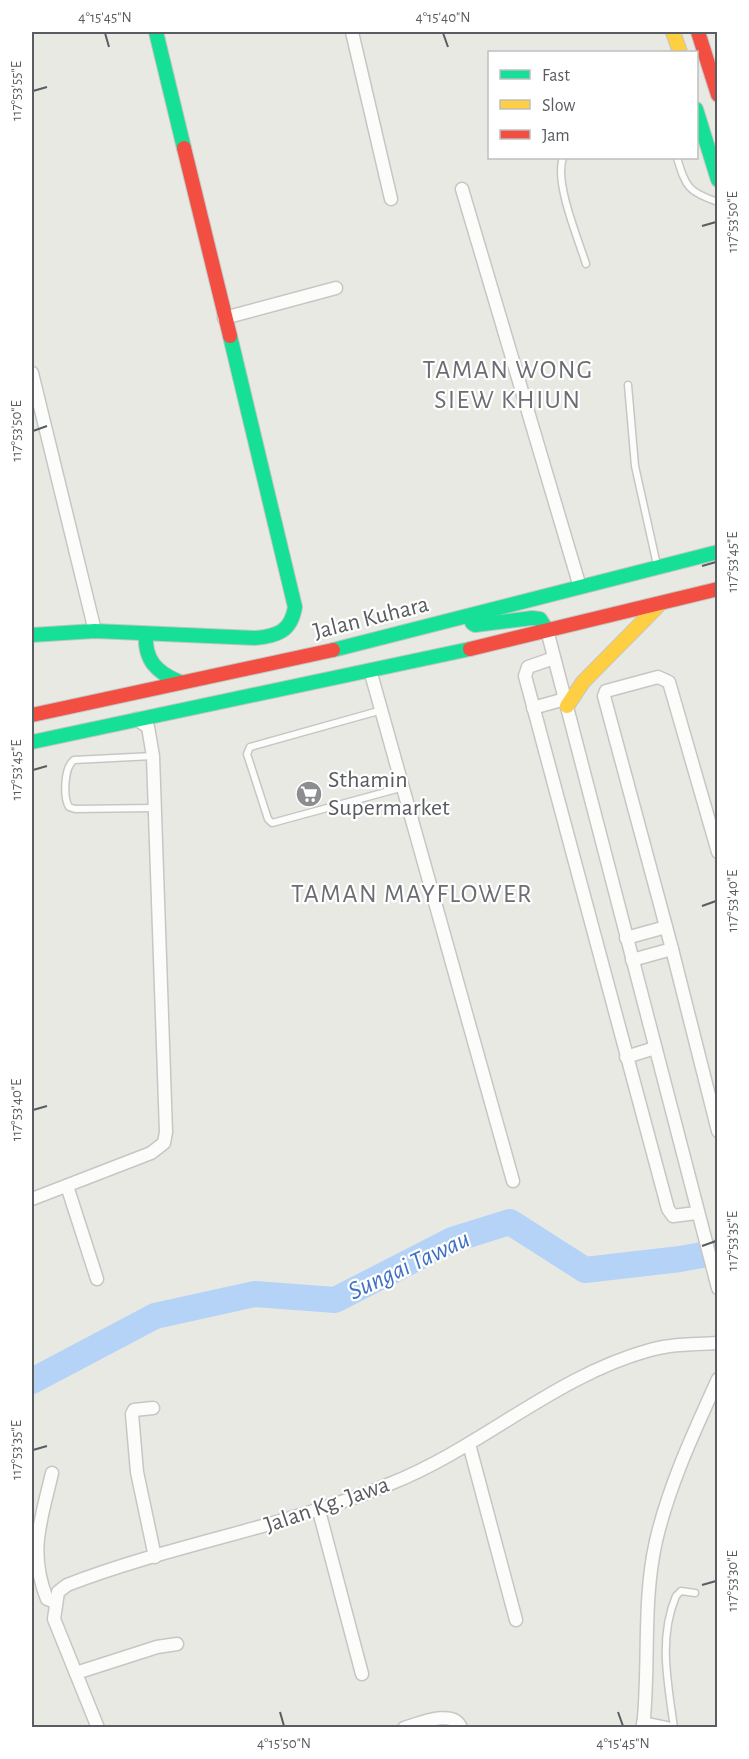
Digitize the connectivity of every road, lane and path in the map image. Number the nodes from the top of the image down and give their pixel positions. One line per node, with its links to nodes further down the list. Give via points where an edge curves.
1 (156, 32): 17 (main road)
2 (352, 32): 13 (street)
3 (673, 32): 5 (main road)
4 (698, 32): 6 (main road)
5 (680, 51)
6 (717, 95)
7 (698, 113): 8 (main road)
8 (713, 146): 11 (main road)
9 (562, 159): 15 (lane, via 562,186)
10 (677, 159): 14 (lane, via 685,184 700,196)
11 (717, 180)
12 (462, 189): 22 (street)
13 (391, 199)
14 (717, 202)
15 (586, 264)
16 (336, 288): 17 (street)
17 (224, 318): 28 (main road, via 295,607 293,621 285,632 273,637)
18 (32, 373): 27 (street)
19 (628, 385): 21 (lane, via 635,466)
20 (717, 552): 21 (main road, Jalan Kuhara)
21 (657, 567): 22 (main road, Jalan Kuhara)
22 (580, 587): 25 (main road, Jalan Kuhara)
23 (717, 589): 24 (main road, Jalan Kuhara)
24 (660, 605): 26 (main road, Jalan Kuhara); 33 (main road)
25 (466, 618): 26 (main road, via 475,625 523,616 540,619); 32 (main road, Jalan Kuhara)
26 (547, 630): 30 (street); 31 (main road, Jalan Kuhara)
27 (95, 631): 28 (main road); 29 (main road)
28 (146, 634): 32 (main road, via 147,658 165,677)
29 (32, 635)
30 (554, 658): 33 (street); 34 (street, via 525,671)
31 (370, 670): 35 (street); 37 (main road, Jalan Kuhara)
32 (180, 682): 36 (main road, Jalan Kuhara)
33 (566, 702): 34 (street); 44 (street)
34 (533, 708): 48 (street)
35 (382, 710): 40 (street); 40 (lane, via 250,747 247,754 272,823)
36 (32, 715)
37 (135, 719): 38 (main road, Jalan Kuhara); 39 (street, via 148,727)
38 (32, 742)
39 (153, 756): 41 (street); 41 (lane, via 74,760 67,769 66,802 75,809)
40 (404, 787): 50 (street)
41 (154, 808): 51 (street, via 164,1143 151,1154)
42 (717, 852): 43 (street, via 669,682 658,677 606,691 604,696)
43 (666, 927): 44 (street); 45 (street)
44 (626, 938): 46 (street)
45 (672, 949): 46 (street); 49 (street)
46 (632, 960): 47 (street)
47 (655, 1048): 48 (street); 53 (street)
48 (626, 1057): 53 (street, via 668,1209 673,1216)
49 (717, 1131)
50 (513, 1181)
51 (67, 1186): 52 (street); 54 (street)
52 (32, 1198)
53 (696, 1213): 55 (street)
54 (97, 1279)
55 (717, 1286)
56 (717, 1343): 59 (street, Jalan Kg. Jawa, via 680,1344 621,1359 514,1415)
57 (717, 1379): 69 (street, via 668,1499 656,1542 645,1633)
58 (153, 1408): 62 (street, via 134,1410 132,1414 137,1472)
59 (469, 1444): 61 (street, Jalan Kg. Jawa, via 401,1479); 65 (street)
60 (52, 1473): 64 (street, via 36,1546 40,1579 47,1599)
61 (319, 1511): 62 (street, Jalan Kg. Jawa); 68 (street)
62 (155, 1557): 64 (street, Jalan Kg. Jawa, via 67,1585 58,1592)
63 (695, 1593): 74 (lane, via 681,1591 676,1596 666,1640 665,1662)
64 (55, 1602): 67 (street, via 54,1619)
65 (516, 1620)
66 (177, 1644): 67 (street)
67 (76, 1673): 70 (street)
68 (362, 1674)
69 (643, 1726): 73 (street)
70 (98, 1728)
71 (404, 1728): 72 (street, via 445,1718 454,1719)
72 (461, 1728)
73 (667, 1728)
74 (675, 1728)

